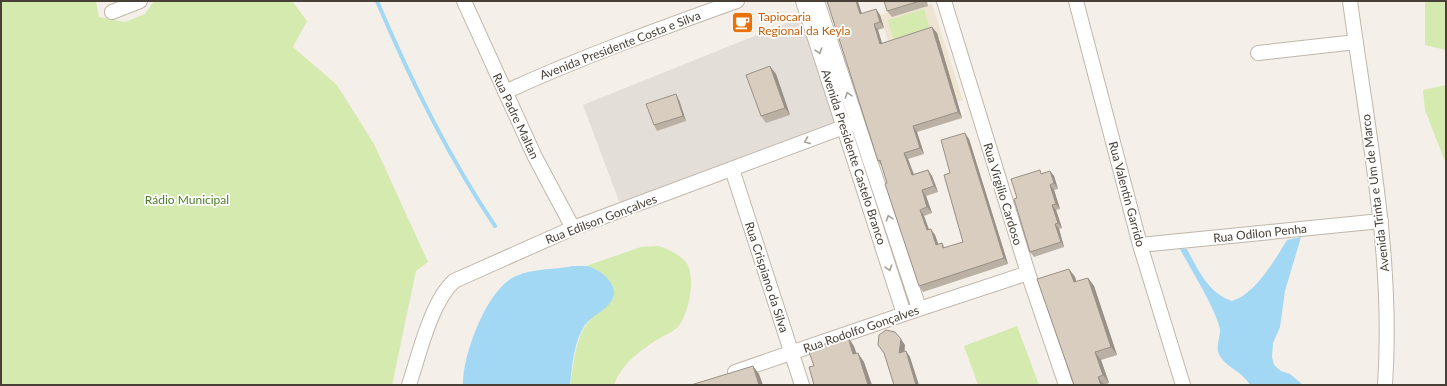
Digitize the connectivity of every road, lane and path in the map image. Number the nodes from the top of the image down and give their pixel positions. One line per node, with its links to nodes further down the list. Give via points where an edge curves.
1 (140, 1): 9 (street)
2 (464, 1): 12 (street, Rua Padre Maltan)
3 (737, 1): 12 (street, Avenida Presidente Costa e Silva, via 550,71)
4 (803, 1): 14 (street, Avenida Presidente Castelo Branco, one-way to 14)
5 (817, 1): 13 (street, Avenida Presidente Castelo Branco, one-way to 5)
6 (944, 1): 19 (street, Rua Virgilio Cardoso)
7 (1076, 1): 18 (street, Rua Valentin Garrido)
8 (1350, 1): 10 (street, Avenida Trinta e Um de Marco)
9 (112, 12)
10 (1356, 42): 11 (street); 16 (street, Avenida Trinta e Um de Marco)
11 (1258, 53)
12 (505, 92): 17 (street, Rua Padre Maltan, via 535,157)
13 (857, 122): 14 (street, Rua Edilson Gonçalves); 20 (street, Avenida Presidente Castelo Branco, one-way to 13)
14 (844, 127): 15 (street, Rua Edilson Gonçalves, one-way to 15); 21 (street, Avenida Presidente Castelo Branco, one-way to 21)
15 (732, 169): 17 (street, Rua Edilson Gonçalves); 22 (street, Rua Crispiano da Silva)
16 (1381, 220): 18 (street, Rua Odilon Penha); 28 (street, Avenida Trinta e Um de Marco, via 1387,308)
17 (573, 228): 24 (street, Rua Edilson Gonçalves, via 463,276 447,287 438,301)
18 (1140, 245): 27 (street, Rua Valentin Garrido)
19 (1028, 273): 20 (street, Rua Rodolfo Gonçalves); 26 (street, Rua Virgilio Cardoso)
20 (919, 308): 21 (street, Rua Rodolfo Gonçalves)
21 (904, 314): 22 (street, Rua Rodolfo Gonçalves)
22 (792, 352): 23 (street, Rua Rodolfo Gonçalves); 25 (street, Rua Crispiano da Silva)
23 (724, 376)
24 (409, 385)
25 (802, 385)
26 (1066, 385)
27 (1183, 385)
28 (1384, 385)

